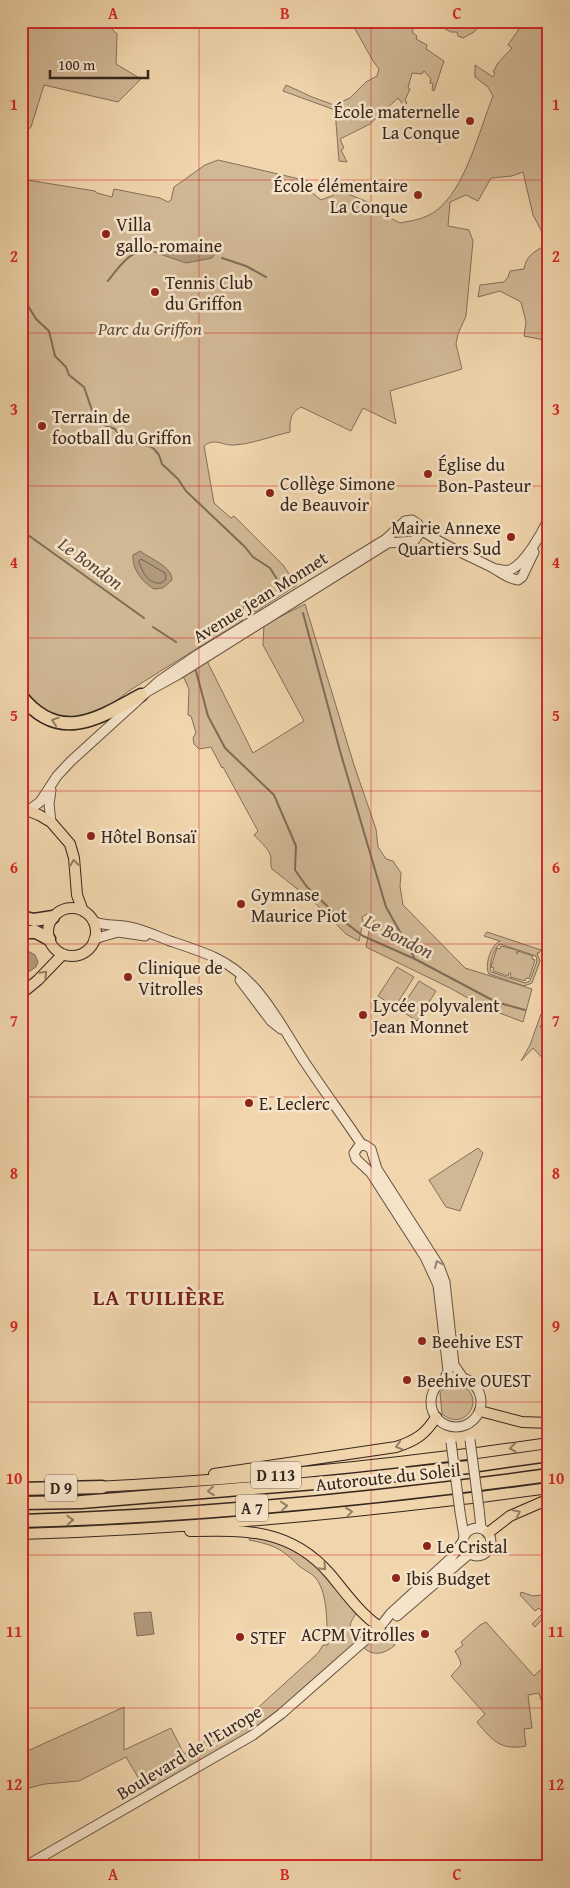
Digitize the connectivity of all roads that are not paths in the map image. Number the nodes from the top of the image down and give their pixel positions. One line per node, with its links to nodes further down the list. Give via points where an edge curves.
1 (548, 521): 7 (street); 10 (street)
2 (398, 528): 3 (street, via 408,520 415,522); 6 (street, via 398,536); 11 (street, Avenue Jean Monnet, via 386,540)
3 (420, 529): 4 (street); 5 (street)
4 (417, 539): 5 (street); 6 (street)
5 (435, 540): 8 (street)
6 (403, 541): 11 (street, Avenue Jean Monnet, via 388,544)
7 (527, 555): 9 (street); 10 (street)
8 (495, 569): 9 (street); 10 (street)
9 (508, 571): 10 (street)
10 (518, 580)
11 (294, 599): 12 (street, Avenue Jean Monnet)
12 (141, 695): 13 (highway, one-way to 13, via 97,718 68,724 38,712); 14 (street, Avenue Jean Monnet, via 71,761)
13 (21, 696)
14 (52, 785): 15 (street, Avenue Jean Monnet, via 40,802); 16 (street)
15 (25, 809): 16 (main road)
16 (50, 822): 17 (main road, one-way to 16, via 72,850 66,838)
17 (83, 911): 19 (main road, via 64,910); 20 (main road)
18 (21, 917): 19 (highway, via 34,920)
19 (53, 917): 22 (main road)
20 (93, 922): 23 (main road); 24 (street, via 133,927)
21 (21, 932): 22 (highway, via 36,932)
22 (49, 939): 25 (main road)
23 (94, 939): 24 (street, via 118,932); 25 (main road, via 91,946 78,955)
24 (177, 943): 27 (street, via 218,959 247,987 271,1021 285,1032)
25 (63, 954): 26 (main road, one-way to 25)
26 (21, 994)
27 (362, 1145): 28 (street, via 370,1147); 29 (street, via 354,1153)
28 (373, 1155): 29 (street, via 368,1162); 30 (street, one-way to 28, via 454,1366 445,1282 440,1266 377,1168)
29 (360, 1163): 31 (street, via 371,1173 425,1257 438,1285 448,1370)
30 (463, 1378): 31 (street); 32 (street, via 479,1390)
31 (444, 1380): 33 (street, via 432,1396)
32 (480, 1410): 34 (main road, via 522,1422); 35 (street, via 473,1422)
33 (436, 1417): 36 (street); 41 (main road, one-way to 41, via 422,1436 396,1447)
34 (549, 1423)
35 (467, 1425): 36 (street); 48 (street, bridge)
36 (450, 1426): 51 (street, bridge)
37 (549, 1444): 39 (main road, D 113, one-way to 39)
38 (549, 1455): 39 (highway, Autoroute du Soleil / A 7)
39 (464, 1461): 41 (main road, D 113); 46 (highway, Autoroute du Soleil / A 7, one-way to 46, via 340,1481 81,1502)
40 (549, 1476): 47 (highway, Autoroute du Soleil / A 7, one-way to 40, via 265,1508)
41 (131, 1485): 42 (main road, D 113)
42 (102, 1487): 44 (highway, D 9)
43 (549, 1488): 49 (main road, one-way to 43, via 341,1513)
44 (21, 1490)
45 (549, 1499): 48 (main road, one-way to 45)
46 (21, 1503)
47 (21, 1521)
48 (485, 1531): 51 (street, via 471,1529); 52 (street, via 491,1543 486,1554 478,1557)
49 (91, 1532): 50 (main road); 53 (main road, one-way to 53, via 227,1530 268,1535 286,1541 315,1559)
50 (21, 1534)
51 (463, 1538): 52 (street, via 464,1548); 53 (street, Boulevard de l'Europe, via 451,1558 391,1612)
52 (469, 1554): 53 (street)
53 (380, 1627): 54 (street, Boulevard de l'Europe, via 264,1728)
54 (24, 1867)

